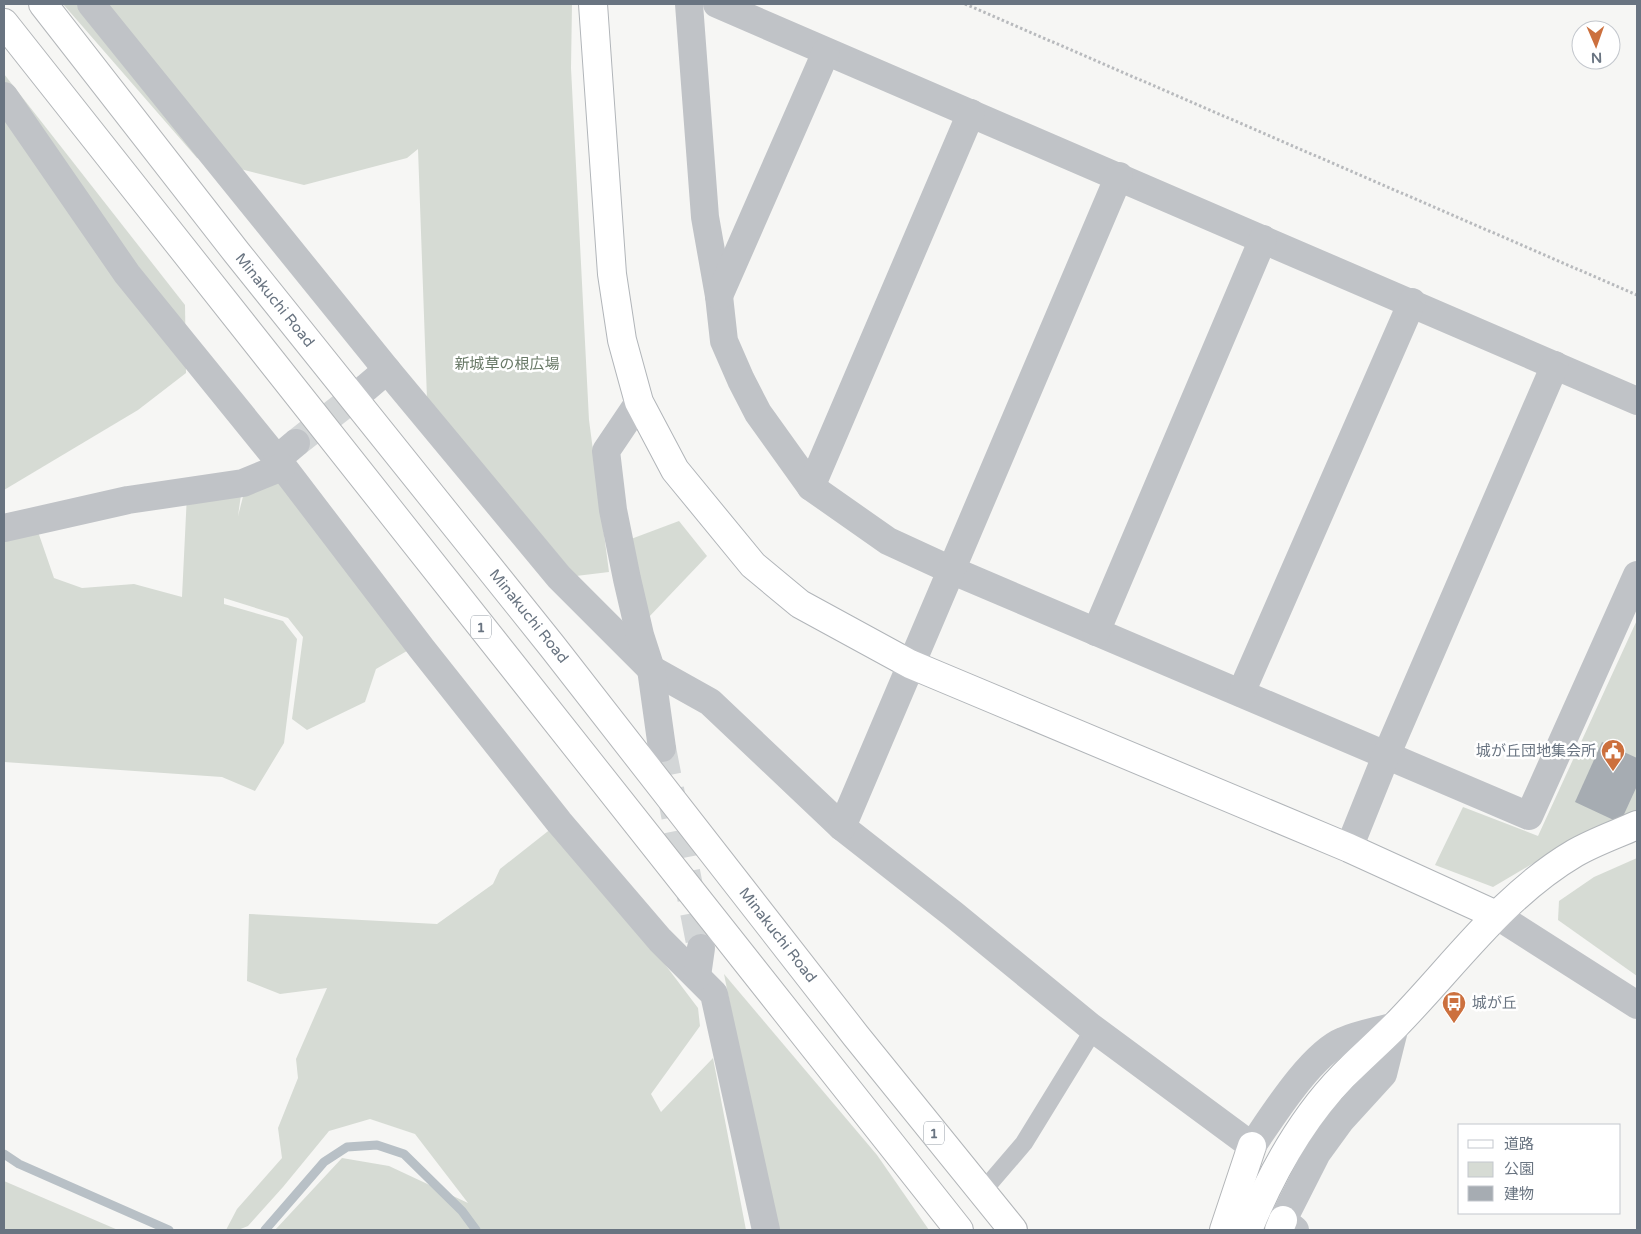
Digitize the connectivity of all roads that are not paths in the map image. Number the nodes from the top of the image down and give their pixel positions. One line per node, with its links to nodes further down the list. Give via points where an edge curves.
1 (43, 4): 38 (main road, Minakuchi Road / 1)
2 (91, 4): 24 (street, via 377,378)
3 (593, 4): 16 (main road, via 612,274 622,340)
4 (689, 4): 12 (street, via 705,217)
5 (717, 4): 7 (street)
6 (4, 24): 41 (main road, 1)
7 (826, 52): 9 (street); 12 (street)
8 (4, 96): 17 (street, via 127,274)
9 (972, 113): 10 (street); 18 (street)
10 (1119, 176): 11 (street); 20 (street)
11 (1263, 239): 13 (street); 22 (street)
12 (719, 296): 18 (street, via 724,341 741,380 758,413)
13 (1412, 302): 14 (street); 25 (street)
14 (1555, 365): 15 (street); 27 (street)
15 (1637, 401)
16 (639, 402): 23 (main road, via 675,470 753,565 800,604); 24 (street, via 606,451 628,579)
17 (285, 457): 19 (street, via 243,483 128,500); 33 (street, via 422,649 559,822 660,940)
18 (812, 487): 20 (street, via 888,541)
19 (4, 528)
20 (951, 570): 22 (street); 23 (street)
21 (1637, 576): 27 (street, via 1529,816)
22 (1096, 632): 25 (street)
23 (910, 664): 29 (street); 30 (main road)
24 (651, 669): 26 (street); 29 (street, via 710,702)
25 (1241, 693): 27 (street)
26 (662, 748)
27 (1386, 756): 30 (street)
28 (1637, 825): 31 (main road, via 1576,852)
29 (842, 827): 36 (street)
30 (1349, 848): 31 (main road)
31 (1496, 915): 34 (street); 35 (main road)
32 (701, 948): 33 (street)
33 (697, 976): 40 (street, via 714,994)
34 (1637, 1005)
35 (1395, 1026): 37 (street, via 1341,1041 1313,1064); 39 (street, via 1383,1074 1341,1120 1317,1153); 44 (main road, via 1342,1077 1292,1140 1262,1195)
36 (1094, 1029): 37 (street); 38 (lane, via 1024,1143)
37 (1252, 1146): 43 (main road)
38 (982, 1192): 42 (main road, Minakuchi Road / 1)
39 (1285, 1227)
40 (766, 1230)
41 (959, 1230)
42 (1013, 1230)
43 (1224, 1230)
44 (1248, 1230)

